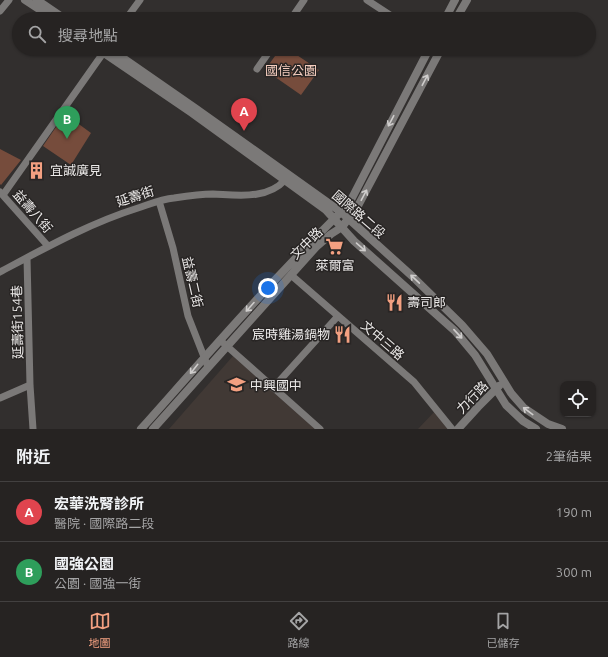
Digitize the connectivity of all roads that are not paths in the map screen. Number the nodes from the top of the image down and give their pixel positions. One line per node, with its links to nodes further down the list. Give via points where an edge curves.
1 (9, 0): 9 (street)
2 (25, 0): 10 (street)
3 (37, 0): 11 (street)
4 (140, 0): 12 (street)
5 (304, 0): 13 (street)
6 (367, 0): 14 (street)
7 (455, 0): 15 (street)
8 (466, 0): 16 (street)
9 (0, 11)
10 (43, 12)
11 (55, 12)
12 (131, 12)
13 (296, 12)
14 (385, 12)
15 (449, 12)
16 (460, 12)
17 (100, 56): 25 (street)
18 (112, 56): 24 (street, 國際路二段)
19 (113, 56): 27 (street, 國際路二段, via 201,112)
20 (266, 56): 23 (street)
21 (425, 56): 27 (street, 文中路, one-way to 27, via 352,198)
22 (437, 56): 28 (street, 文中路, one-way to 22, via 359,204)
23 (257, 69)
24 (285, 180): 26 (street, 延壽街, via 280,186 250,196 203,194); 27 (street, 國際路二段)
25 (2, 194): 30 (street, 益壽八街)
26 (159, 201): 30 (street, 延壽街, via 106,218); 37 (street, 益壽二街, via 173,248 188,316)
27 (338, 215): 28 (street, 國際路二段); 29 (street, 國際路二段); 35 (street, 文中路, one-way to 35)
28 (348, 219): 29 (street, 文中路); 39 (street, 國際路二段, one-way to 28, via 483,350 462,325)
29 (342, 227): 33 (street, 文中路, via 316,248); 42 (street, 國際路二段, one-way to 42, via 354,241 455,331 475,355)
30 (48, 246): 31 (street, 延壽街)
31 (28, 258): 32 (street, 延壽街); 40 (street, 延壽街154巷)
32 (0, 272)
33 (292, 276): 34 (street, 文中三路); 36 (street, 文中路)
34 (338, 316): 41 (street); 48 (street, 文中三路, via 414,382)
35 (220, 340): 36 (street); 37 (street, 文中路)
36 (227, 346): 38 (street, 文中路); 41 (street)
37 (205, 356): 38 (street, 益壽二街); 45 (street, 文中路, one-way to 45)
38 (208, 367): 46 (street, 文中路)
39 (504, 382): 42 (street, 力行路); 51 (street, 國際路二段, one-way to 39, via 548,424 524,408)
40 (30, 385): 43 (street); 44 (street, 延壽街154巷)
41 (273, 388): 47 (street)
42 (496, 389): 49 (street, 力行路); 50 (street, 國際路二段, via 511,411)
43 (0, 398)
44 (34, 429)
45 (141, 429)
46 (153, 429)
47 (320, 429)
48 (452, 429)
49 (458, 429)
50 (536, 429)
51 (562, 429)

